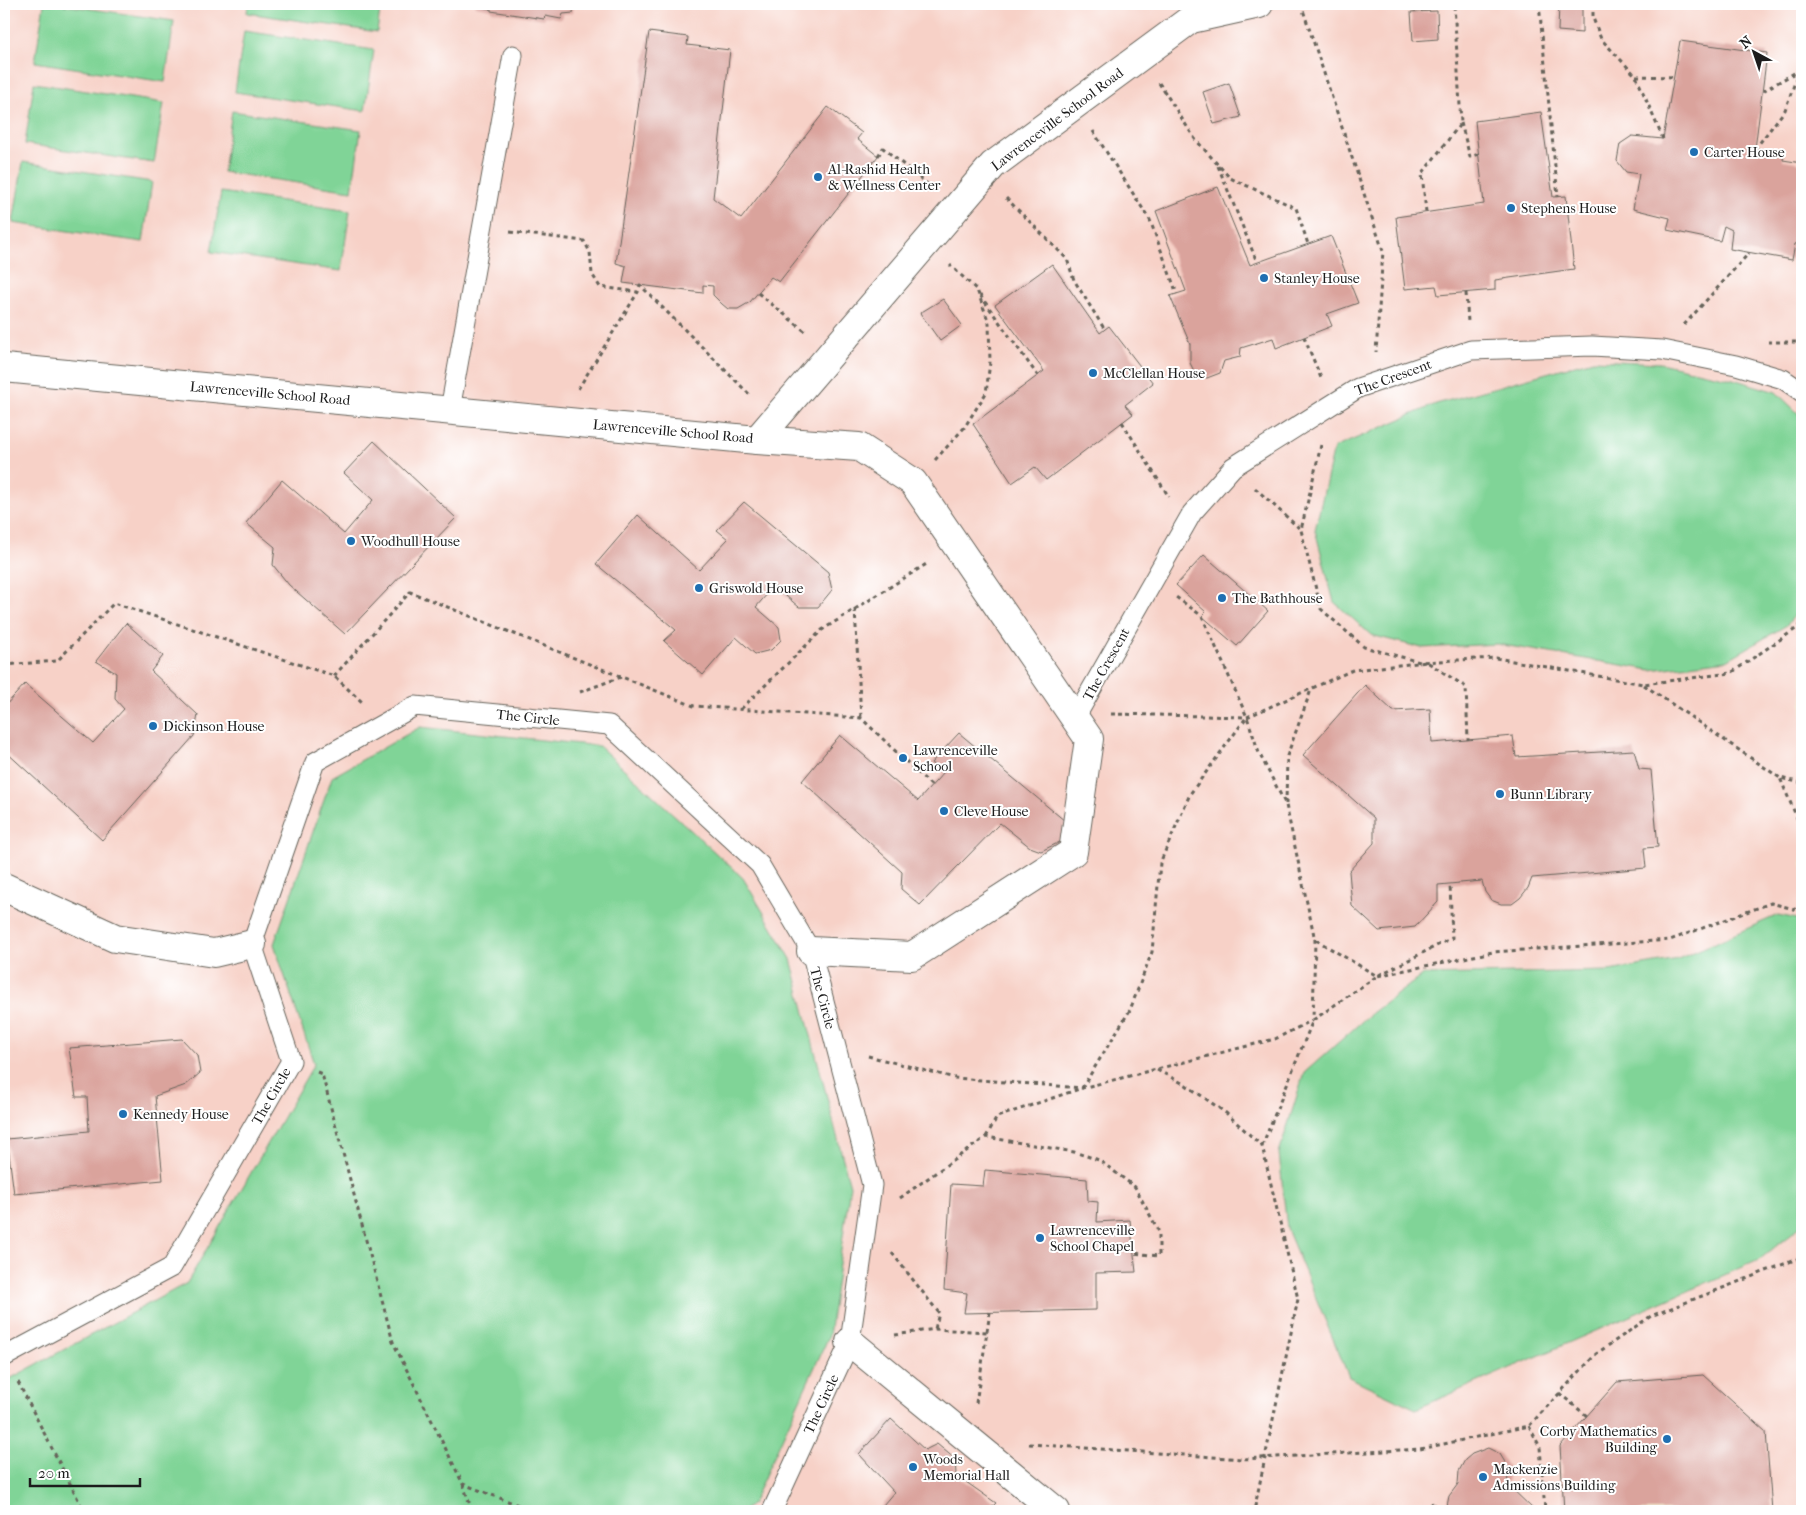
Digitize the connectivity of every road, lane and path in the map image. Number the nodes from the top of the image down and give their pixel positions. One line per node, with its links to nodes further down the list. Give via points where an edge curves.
1 (1259, 4): 8 (street, Lawrenceville School Road, via 1192,19)
2 (1301, 4): 39 (path, via 1383,251)
3 (1454, 4): 14 (path)
4 (1539, 4): 21 (path)
5 (1593, 4): 10 (path, via 1593,18 1601,40)
6 (1802, 48): 9 (path)
7 (513, 55): 24 (lane)
8 (1142, 56): 13 (street, Lawrenceville School Road); 19 (path, via 1195,139)
9 (1798, 70): 12 (path); 16 (path, via 1785,110)
10 (1636, 76): 11 (path); 15 (path)
11 (1673, 77)
12 (1762, 91)
13 (1076, 104): 20 (street, Lawrenceville School Road, via 993,165); 32 (path, via 1150,220)
14 (1461, 123): 17 (path, via 1470,157); 23 (path, via 1422,174)
15 (1663, 139)
16 (1755, 149)
17 (1479, 154)
18 (878, 156): 22 (path, via 882,148)
19 (1217, 164): 26 (path, via 1230,178 1296,208); 28 (path)
20 (984, 176): 22 (street, Lawrenceville School Road); 33 (path, via 1067,259 1074,280)
21 (1558, 197)
22 (957, 207): 25 (street, Lawrenceville School Road)
23 (1426, 212)
24 (482, 228): 30 (path, via 584,241 590,252 592,274 600,287); 42 (lane)
25 (926, 243): 29 (path); 36 (street, Lawrenceville School Road)
26 (1308, 244)
27 (1749, 253): 35 (path)
28 (1257, 262)
29 (977, 290): 38 (path); 48 (path, via 988,323 990,362 986,393 964,428)
30 (638, 292): 43 (path, via 640,285); 44 (path)
31 (758, 293): 36 (path)
32 (1177, 294)
33 (1105, 330)
34 (1304, 337): 41 (path)
35 (1662, 350): 39 (lane, The Crescent, via 1592,346 1470,350); 40 (lane, The Crescent, via 1736,365 1783,379)
36 (832, 353): 43 (street, Lawrenceville School Road)
37 (4, 368): 42 (street, Lawrenceville School Road)
38 (1038, 376)
39 (1374, 382): 41 (lane, The Crescent)
40 (1802, 392)
41 (1332, 404): 47 (lane, The Crescent); 50 (path)
42 (450, 410): 44 (street, Lawrenceville School Road)
43 (774, 420): 46 (street, Lawrenceville School Road)
44 (557, 421): 46 (street, Lawrenceville School Road)
45 (1122, 422): 49 (path, via 1171,501)
46 (757, 440): 48 (street, via 859,447)
47 (1233, 467): 49 (lane, The Crescent); 50 (path)
48 (914, 482): 51 (street)
49 (1192, 513): 52 (lane, The Crescent)
50 (1301, 530): 57 (path, via 1321,609 1364,647 1420,662 1496,658)
51 (957, 545): 53 (path); 62 (street)
52 (1153, 580): 60 (path, via 1202,616); 62 (lane, The Crescent)
53 (855, 609): 59 (path, via 822,630); 61 (path)
54 (1802, 622): 57 (path, via 1731,673)
55 (4, 664): 56 (path, via 56,661 114,603)
56 (334, 676): 59 (path, via 410,592 694,706); 63 (path)
57 (1643, 684): 65 (path)
58 (1311, 689): 60 (path); 64 (path, via 1354,670 1427,662 1466,687); 68 (path, via 1288,756)
59 (741, 709): 61 (path)
60 (1246, 717): 62 (path, via 1115,713); 68 (path, via 1259,753); 81 (path, via 1190,794 1160,863 1152,952 1130,1010)
61 (861, 718): 67 (path)
62 (1075, 718): 75 (street, via 1089,739 1073,852 912,956)
63 (384, 723): 74 (lane, The Circle, via 314,762); 75 (lane, The Circle, via 415,706 608,725 760,865)
64 (1468, 740)
65 (1780, 778): 66 (path); 69 (path)
66 (1802, 783)
67 (932, 786)
68 (1286, 805): 73 (path)
69 (1802, 836)
70 (1450, 884): 76 (path, via 1452,938)
71 (4, 886): 74 (street, via 115,938 214,953)
72 (1802, 911): 76 (path, via 1771,903 1670,940 1493,952)
73 (1316, 940): 76 (path); 77 (path)
74 (252, 944): 79 (lane, The Circle)
75 (810, 951): 78 (lane, The Circle)
76 (1377, 976): 77 (path)
77 (1313, 1020): 80 (path, via 1275,1039); 83 (path)
78 (836, 1048): 81 (path, via 955,1078); 84 (lane, The Circle, via 872,1185)
79 (290, 1061): 91 (lane, The Circle, via 172,1267); 98 (path, via 322,1074 393,1342)
80 (1156, 1069): 81 (path); 83 (path, via 1226,1113)
81 (1082, 1088): 82 (path, via 997,1117)
82 (986, 1138): 84 (path); 85 (path, via 1074,1152 1099,1160 1135,1187 1159,1232 1159,1256)
83 (1262, 1146): 97 (path, via 1298,1299)
84 (867, 1221): 88 (path, via 939,1313); 90 (lane, The Circle)
85 (1134, 1253)
86 (1802, 1257): 92 (path, via 1651,1316 1596,1354)
87 (990, 1312): 89 (path)
88 (935, 1328): 89 (path); 90 (path)
89 (987, 1332): 95 (path)
90 (850, 1342): 95 (street); 102 (lane, The Circle)
91 (4, 1356): 99 (path)
92 (1559, 1394): 93 (path); 94 (path)
93 (1586, 1416)
94 (1529, 1426): 97 (path, via 1420,1449); 105 (path, via 1540,1447)
95 (970, 1440): 103 (street)
96 (1028, 1444): 97 (path)
97 (1265, 1458): 104 (path)
98 (462, 1484): 100 (path); 101 (path)
99 (84, 1511)
100 (472, 1511)
101 (534, 1511)
102 (772, 1511)
103 (1056, 1511)
104 (1254, 1511)
105 (1545, 1511)

